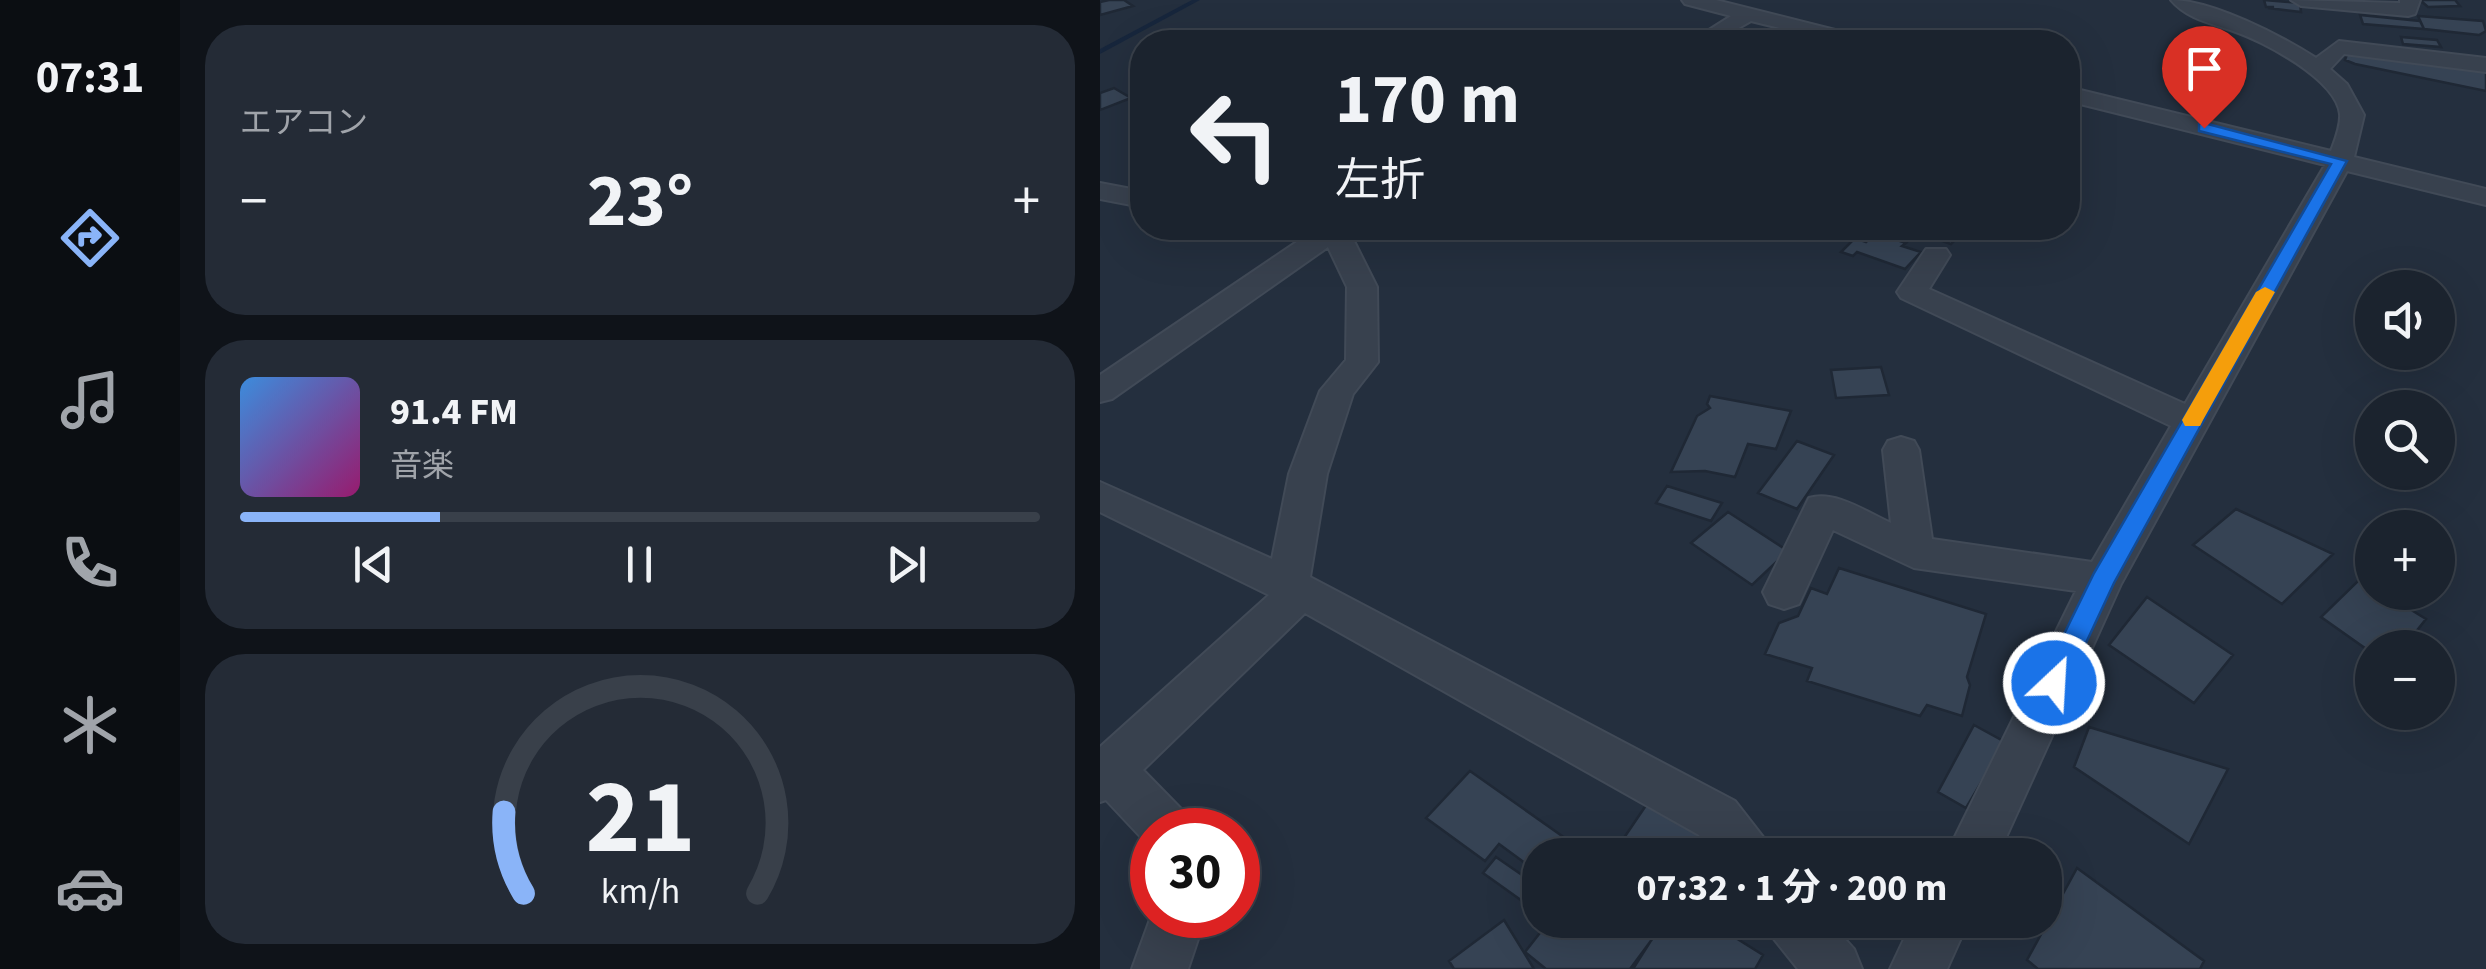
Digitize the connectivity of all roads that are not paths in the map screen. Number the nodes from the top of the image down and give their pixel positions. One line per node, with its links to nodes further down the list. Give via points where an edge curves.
1 (1692, 0): 5 (street)
2 (2181, 0): 9 (street, via 2196,13 2248,29)
3 (2302, 0): 4 (street, via 2408,10)
4 (2410, 0)
5 (1748, 15): 6 (street); 7 (street)
6 (1721, 30)
7 (1810, 30)
8 (2486, 65): 9 (street, via 2339,47)
9 (2316, 70): 11 (street, via 2345,96 2352,112)
10 (2080, 97): 11 (street)
11 (2340, 161): 14 (street); 19 (street)
12 (1100, 191): 13 (street)
13 (1130, 197)
14 (2486, 198)
15 (1319, 240): 18 (street)
16 (1346, 240): 24 (street, via 1362,287 1362,362 1337,392 1308,474)
17 (1936, 255): 19 (street, via 1912,292)
18 (1100, 391)
19 (2192, 421): 23 (street)
20 (1901, 450): 22 (street)
21 (1100, 496): 24 (street)
22 (1914, 552): 23 (street); 25 (street, via 1824,508)
23 (2102, 580): 29 (street)
24 (1295, 588): 26 (street); 28 (street, via 1718,818)
25 (1784, 592)
26 (1105, 774): 27 (street)
27 (1142, 808)
28 (1733, 838)
29 (1980, 838)
30 (1171, 938): 33 (street)
31 (1808, 938): 34 (street)
32 (1933, 938): 35 (street)
33 (1160, 969)
34 (1834, 969)
35 (1918, 969)

